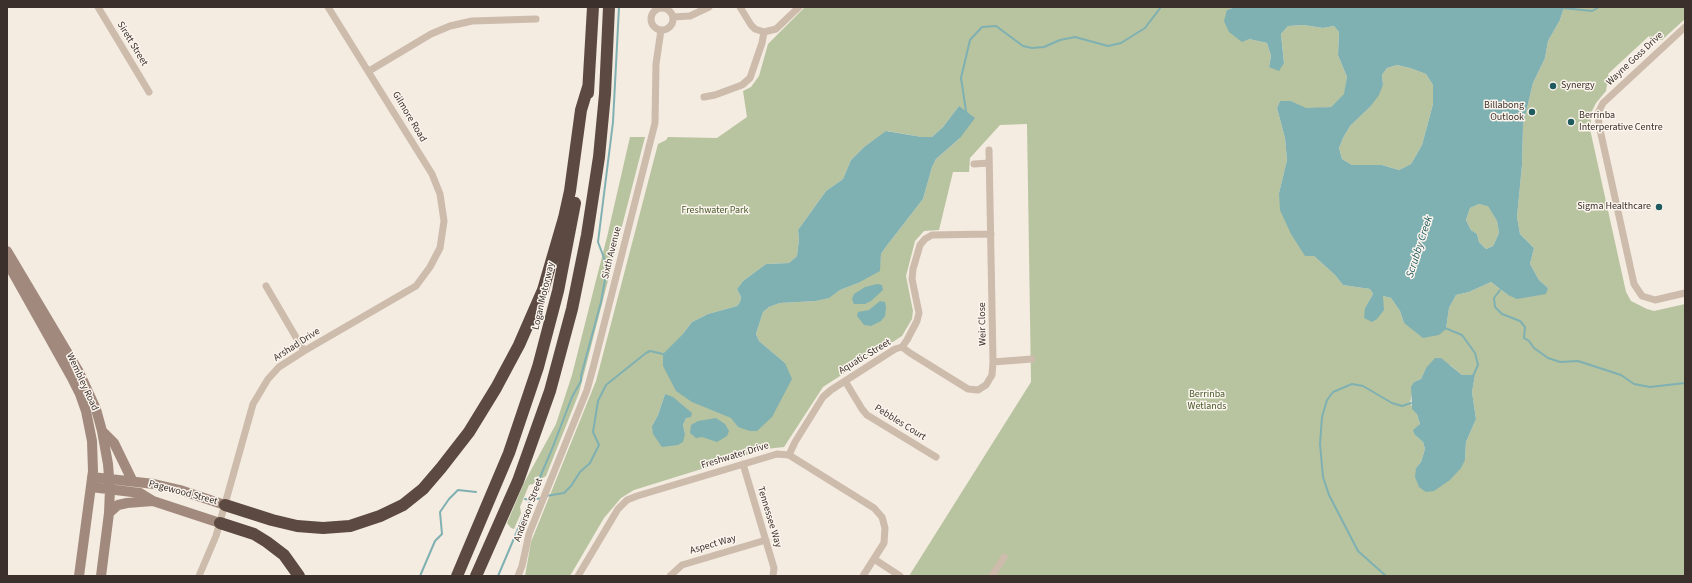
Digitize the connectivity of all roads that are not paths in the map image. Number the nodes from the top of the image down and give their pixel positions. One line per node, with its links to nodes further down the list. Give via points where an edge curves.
1 (98, 7): 15 (street, Sirett Street)
2 (328, 7): 13 (street, Gilmore Road)
3 (593, 7): 14 (highway, Logan Motorway)
4 (609, 7): 52 (highway, via 599,157 572,309 550,391 515,488)
5 (708, 7): 8 (street, via 690,16)
6 (740, 7): 12 (street, via 751,25)
7 (799, 7): 12 (street, via 776,29)
8 (673, 17): 11 (street, via 670,27); 11 (street, via 666,8 658,8 652,12 652,24)
9 (536, 19): 13 (street, via 472,22 450,26 431,34)
10 (1685, 27): 25 (street, Wayne Goss Drive, via 1603,103 1598,113 1598,125 1634,284 1642,296 1654,300)
11 (661, 30): 35 (street, Sixth Avenue, via 656,64 656,108 652,137 587,390)
12 (764, 32): 16 (street, via 750,78 742,85)
13 (369, 71): 21 (street, Gilmore Road, via 432,174 440,194 444,221)
14 (588, 86): 40 (highway, via 581,110 570,191 543,290 519,345 496,388 469,432 423,489 403,505 350,526 297,526); 51 (highway, Logan Motorway, via 579,182 565,260 548,331 518,429)
15 (149, 92)
16 (704, 97)
17 (989, 150): 19 (street, Weir Close)
18 (974, 164): 19 (street)
19 (989, 164): 20 (street, Weir Close)
20 (991, 234): 26 (street, Aquatic Street, via 932,235 920,244 912,279 919,313 918,321); 29 (street, Weir Close)
21 (440, 248): 27 (street, Arshad Drive, via 416,286)
22 (7, 251): 31 (main road, Wembley Road, via 80,372 96,409)
23 (7, 262): 37 (main road, Wembley Road, via 80,394 92,441)
24 (266, 286): 27 (street)
25 (1685, 293)
26 (902, 346): 29 (street, Weir Close, via 968,389 978,390 986,385 992,375); 30 (street, Aquatic Street)
27 (304, 351): 40 (street, Arshad Drive, via 279,367 268,379 253,404)
28 (1032, 359): 29 (street)
29 (993, 362)
30 (845, 381): 32 (street, Aquatic Street, via 823,397); 33 (street, Pebbles Court, via 867,415)
31 (102, 431): 36 (main road, via 114,443); 38 (main road, Wembley Road)
32 (789, 455): 34 (street, Freshwater Drive, via 776,454); 45 (street, via 874,508 882,517 885,528 884,543)
33 (936, 457)
34 (743, 464): 43 (street, Tennessee Way); 54 (street, Freshwater Drive, via 627,500 618,509)
35 (553, 475): 53 (street, Anderson Street, via 529,534)
36 (132, 480): 38 (main road, Pagewood Street); 40 (main road, Pagewood Street, via 180,490)
37 (92, 482): 38 (main road, Pagewood Street); 47 (main road, Wembley Road)
38 (110, 484): 39 (main road, Pagewood Street, via 140,493); 41 (main road, Wembley Road)
39 (152, 501): 41 (main road, via 118,505); 42 (main road, Pagewood Street)
40 (225, 505): 42 (street, Arshad Drive)
41 (109, 512): 48 (main road, Wembley Road)
42 (220, 523): 49 (street, Arshad Drive); 50 (highway, via 254,534 267,542 290,562)
43 (766, 540): 55 (street, Aspect Way, via 682,564); 56 (street, Tennessee Way)
44 (1004, 557): 46 (street)
45 (874, 559): 57 (street); 58 (street)
46 (995, 575)
47 (79, 576)
48 (102, 576)
49 (200, 576)
50 (299, 576)
51 (458, 576)
52 (476, 576)
53 (518, 576)
54 (578, 576)
55 (670, 576)
56 (774, 576)
57 (863, 576)
58 (900, 576)

